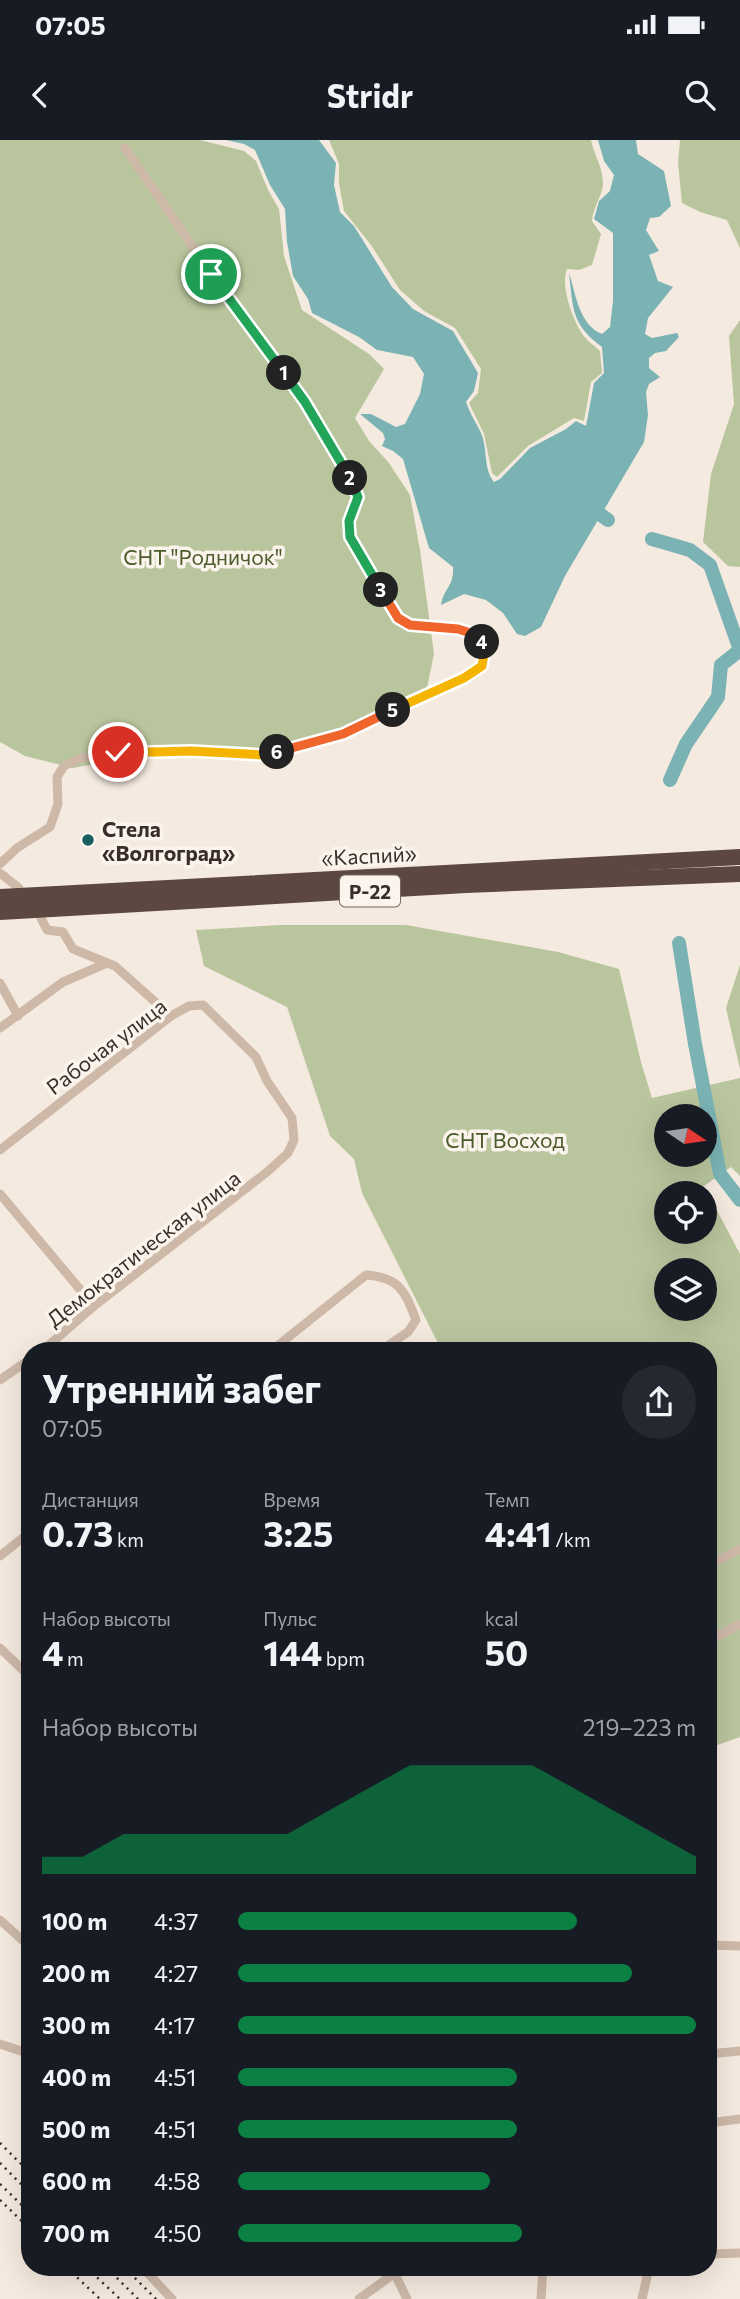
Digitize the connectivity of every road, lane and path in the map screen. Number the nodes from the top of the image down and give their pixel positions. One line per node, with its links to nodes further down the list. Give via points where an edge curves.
1 (125, 148): 3 (street, via 305,402 346,470 358,497 349,521 350,537 398,618 410,625 477,635 485,648 482,666 343,734 264,755 118,752 81,758 65,766 57,777 58,804 50,827)
2 (740, 857): 7 (highway, «Каспий» / Р-22)
3 (0, 864)
4 (0, 873): 7 (street)
5 (740, 874): 7 (highway, «Каспий» / Р-22)
6 (0, 897): 7 (highway, «Каспий» / Р-22)
7 (27, 897): 8 (highway, «Каспий» / Р-22); 9 (street, via 47,930 63,932 73,949)
8 (0, 912)
9 (107, 963): 11 (street, via 63,982); 12 (street)
10 (0, 983): 11 (street)
11 (18, 1016): 13 (street)
12 (171, 1016): 14 (street, Рабочая улица); 15 (street, Рабочая улица, via 189,1006 203,1005 256,1057 292,1118 295,1140)
13 (0, 1028)
14 (0, 1150)
15 (267, 1172): 17 (street, Демократическая улица)
16 (0, 1194): 17 (street)
17 (94, 1306): 18 (street, Демократическая улица)
18 (54, 1342)
19 (282, 1342): 20 (street, via 366,1275 395,1282 407,1296 416,1320)
20 (393, 1342)
21 (21, 1365): 22 (street)
22 (0, 1380)
23 (21, 1539): 25 (street)
24 (740, 1549): 26 (street)
25 (0, 1556)
26 (717, 1561)
27 (740, 1624): 28 (street)
28 (717, 1637)
29 (0, 1648): 30 (street)
30 (21, 1668)
31 (0, 1920): 32 (street)
32 (21, 1939)
33 (717, 1946): 34 (street)
34 (740, 1947)
35 (0, 2044): 36 (street)
36 (21, 2051)
37 (740, 2051): 38 (street)
38 (717, 2053)
39 (740, 2119): 40 (street)
40 (717, 2122)
41 (740, 2253): 42 (street)
42 (717, 2254)
43 (150, 2276): 48 (street)
44 (387, 2276): 49 (street)
45 (397, 2276): 50 (street)
46 (542, 2276): 51 (street)
47 (647, 2276): 52 (street)
48 (172, 2299)
49 (359, 2299)
50 (407, 2299)
51 (541, 2299)
52 (642, 2299)

